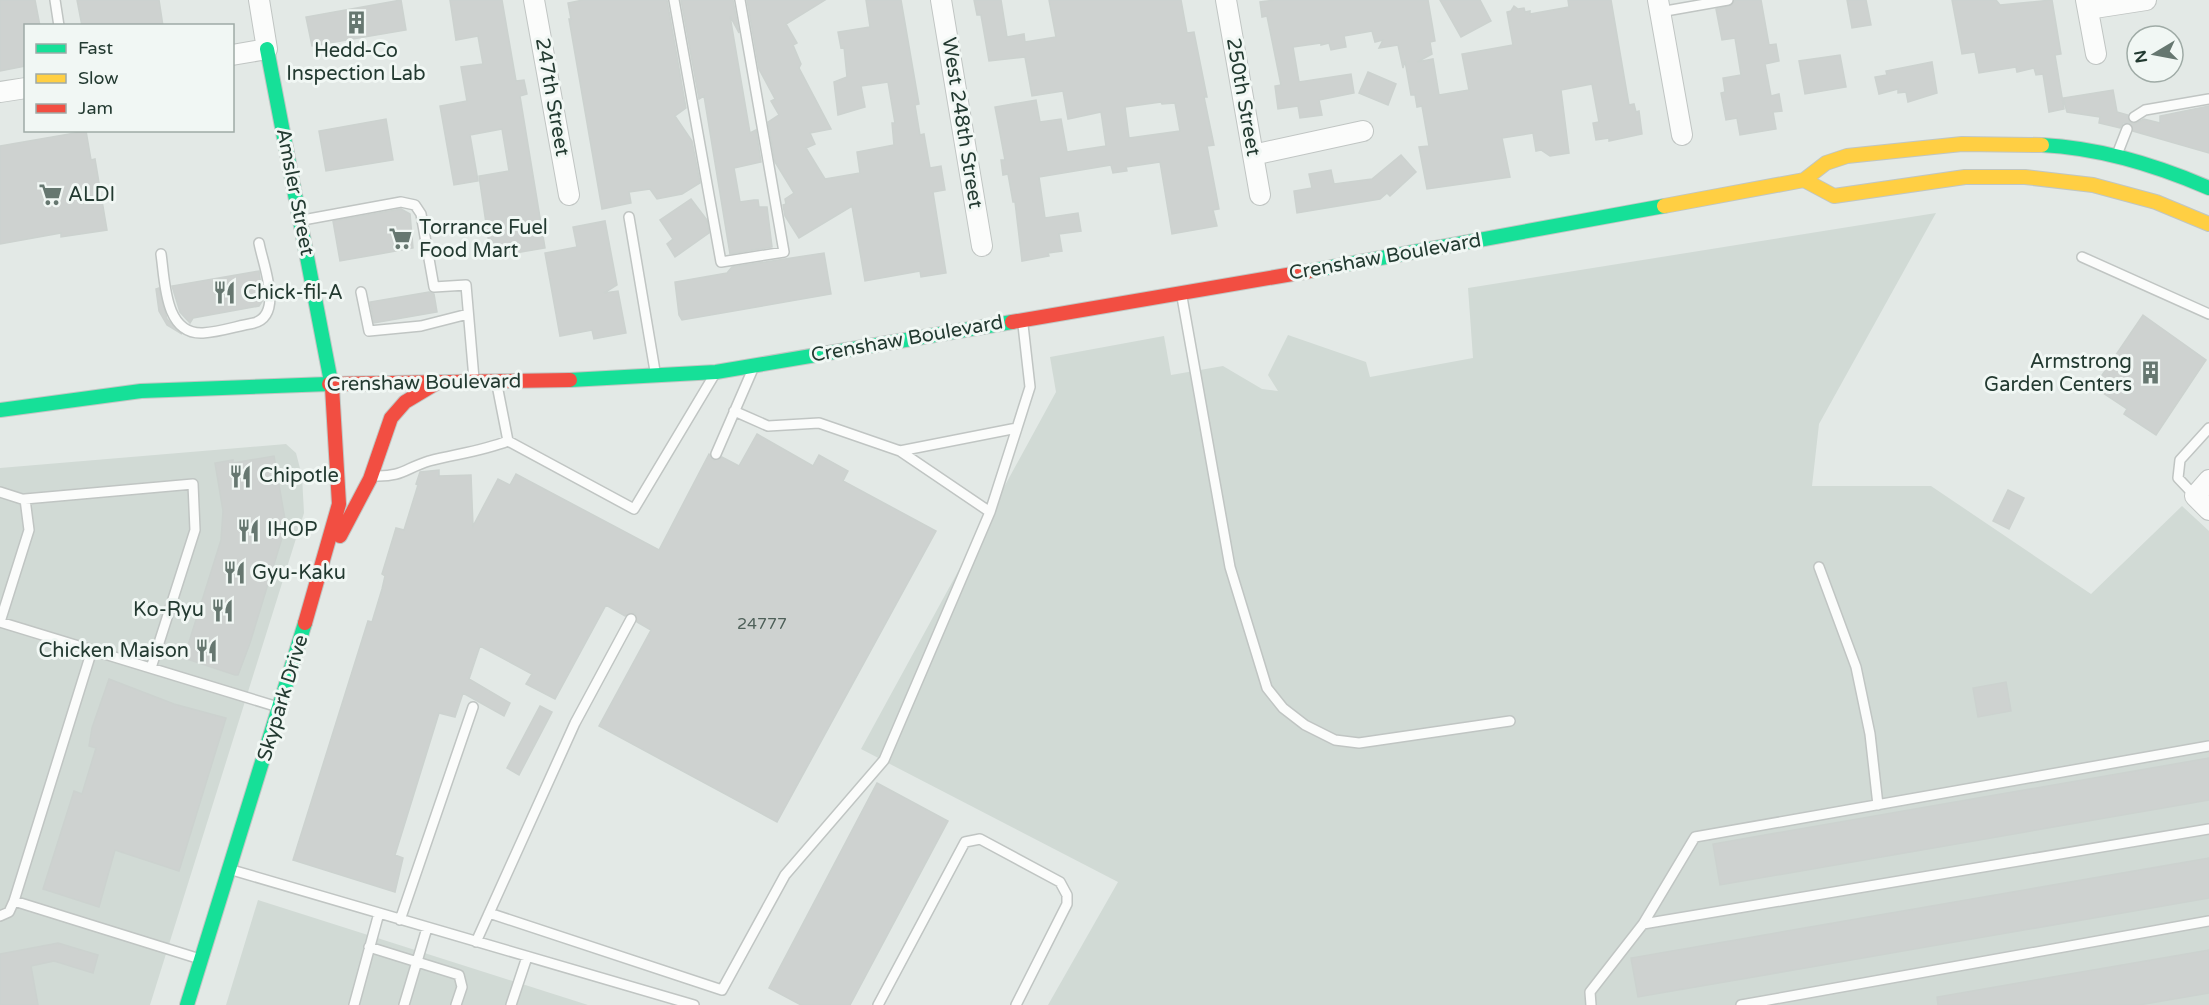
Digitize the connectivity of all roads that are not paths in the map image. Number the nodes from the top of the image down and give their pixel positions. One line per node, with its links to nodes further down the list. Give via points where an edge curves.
1 (56, 0): 12 (lane)
2 (259, 0): 13 (street, Amsler Street)
3 (534, 0): 27 (street, 247th Street)
4 (674, 0): 5 (lane, via 721,262 784,252)
5 (740, 0)
6 (941, 0): 33 (street, West 248th Street)
7 (1226, 0): 23 (street, 250th Street)
8 (1728, 0): 11 (lane)
9 (2146, 0): 10 (street)
10 (2087, 5): 14 (street)
11 (1659, 6): 22 (street)
12 (59, 24)
13 (267, 49): 15 (street); 30 (main road, Amsler Street)
14 (2096, 54)
15 (234, 55)
16 (24, 88): 17 (street)
17 (0, 92)
18 (2209, 99): 19 (lane, via 2145,110)
19 (2134, 117)
20 (2127, 129): 24 (lane)
21 (1363, 132): 23 (street)
22 (1682, 135)
23 (1253, 155): 28 (street, 250th Street)
24 (2117, 157): 25 (main road, Crenshaw Boulevard, via 2025,143 1947,144 1829,161); 26 (main road, Crenshaw Boulevard, via 2190,178)
25 (1804, 180): 31 (main road, via 1834,196 1965,177 2025,177 2092,185 2157,202); 37 (main road, Crenshaw Boulevard)
26 (2209, 188)
27 (569, 195)
28 (1260, 195)
29 (628, 216): 43 (lane)
30 (300, 220): 38 (lane, via 401,202 415,205 421,214 434,286 466,285); 46 (main road, Amsler Street)
31 (2209, 224)
32 (259, 243): 34 (lane, via 270,303 268,315 262,321 202,333 176,322)
33 (982, 246)
34 (161, 254)
35 (2082, 257): 39 (lane)
36 (361, 291): 38 (lane, via 369,330 421,326)
37 (1182, 292): 40 (main road, Crenshaw Boulevard); 69 (lane, via 1230,567 1266,688 1282,708 1335,740 1359,743)
38 (468, 314): 45 (lane)
39 (2209, 315)
40 (1023, 319): 41 (main road, Crenshaw Boulevard); 50 (lane, via 1030,387)
41 (754, 366): 42 (main road, Crenshaw Boulevard); 49 (lane)
42 (716, 372): 43 (main road, Crenshaw Boulevard); 52 (lane, via 633,509)
43 (656, 376): 44 (main road, Crenshaw Boulevard)
44 (496, 382): 45 (main road, Crenshaw Boulevard); 52 (lane)
45 (474, 383): 47 (main road, Crenshaw Boulevard)
46 (332, 384): 47 (main road, Crenshaw Boulevard); 48 (main road, Crenshaw Boulevard, via 141,391); 62 (main road, Skypark Drive, via 339,504)
47 (435, 384): 55 (main road, via 407,398 395,410)
48 (0, 410)
49 (734, 411): 53 (lane, via 768,426 819,423); 54 (lane)
50 (1017, 428): 53 (lane); 60 (lane)
51 (2209, 428): 59 (lane, via 2180,460 2178,478)
52 (508, 441): 55 (lane, via 474,453 430,461 394,477)
53 (900, 450): 60 (lane)
54 (716, 454)
55 (372, 475): 62 (main road)
56 (2209, 480): 59 (street)
57 (0, 492): 58 (lane)
58 (25, 500): 64 (lane, via 29,530); 66 (lane, via 193,484 195,530)
59 (2202, 503)
60 (990, 512): 76 (lane, via 884,760 784,875 722,990)
61 (1819, 567): 71 (lane, via 1856,667 1870,734)
62 (320, 571): 68 (main road, Skypark Drive)
63 (631, 619): 76 (lane, via 571,732)
64 (0, 622): 65 (lane)
65 (92, 650): 66 (lane); 74 (lane)
66 (151, 668): 68 (lane)
67 (473, 707): 78 (lane)
68 (280, 708): 73 (main road, Skypark Drive)
69 (1510, 721)
70 (2209, 746): 71 (lane)
71 (1878, 805): 80 (lane, via 1695,837)
72 (2209, 829): 80 (lane)
73 (230, 870): 75 (lane); 85 (main road, Skypark Drive)
74 (14, 901): 77 (lane, via 9,912); 85 (lane)
75 (379, 913): 78 (lane); 83 (lane)
76 (489, 913): 82 (lane)
77 (0, 916)
78 (400, 920): 81 (lane)
79 (2209, 921): 96 (lane)
80 (1643, 924): 95 (lane, via 1590,992)
81 (427, 928): 82 (lane); 86 (lane)
82 (476, 942): 84 (lane)
83 (369, 947): 86 (lane); 88 (lane)
84 (526, 957): 91 (lane); 92 (lane)
85 (201, 959): 87 (main road, Skypark Drive)
86 (417, 961): 89 (lane); 90 (lane, via 459,975 462,987)
87 (187, 1005)
88 (354, 1005)
89 (404, 1005)
90 (456, 1005)
91 (511, 1005)
92 (694, 1005)
93 (878, 1005): 94 (lane, via 965,842 973,838 1060,882 1067,895 1067,904)
94 (1016, 1005)
95 (1591, 1005)
96 (1741, 1005)

